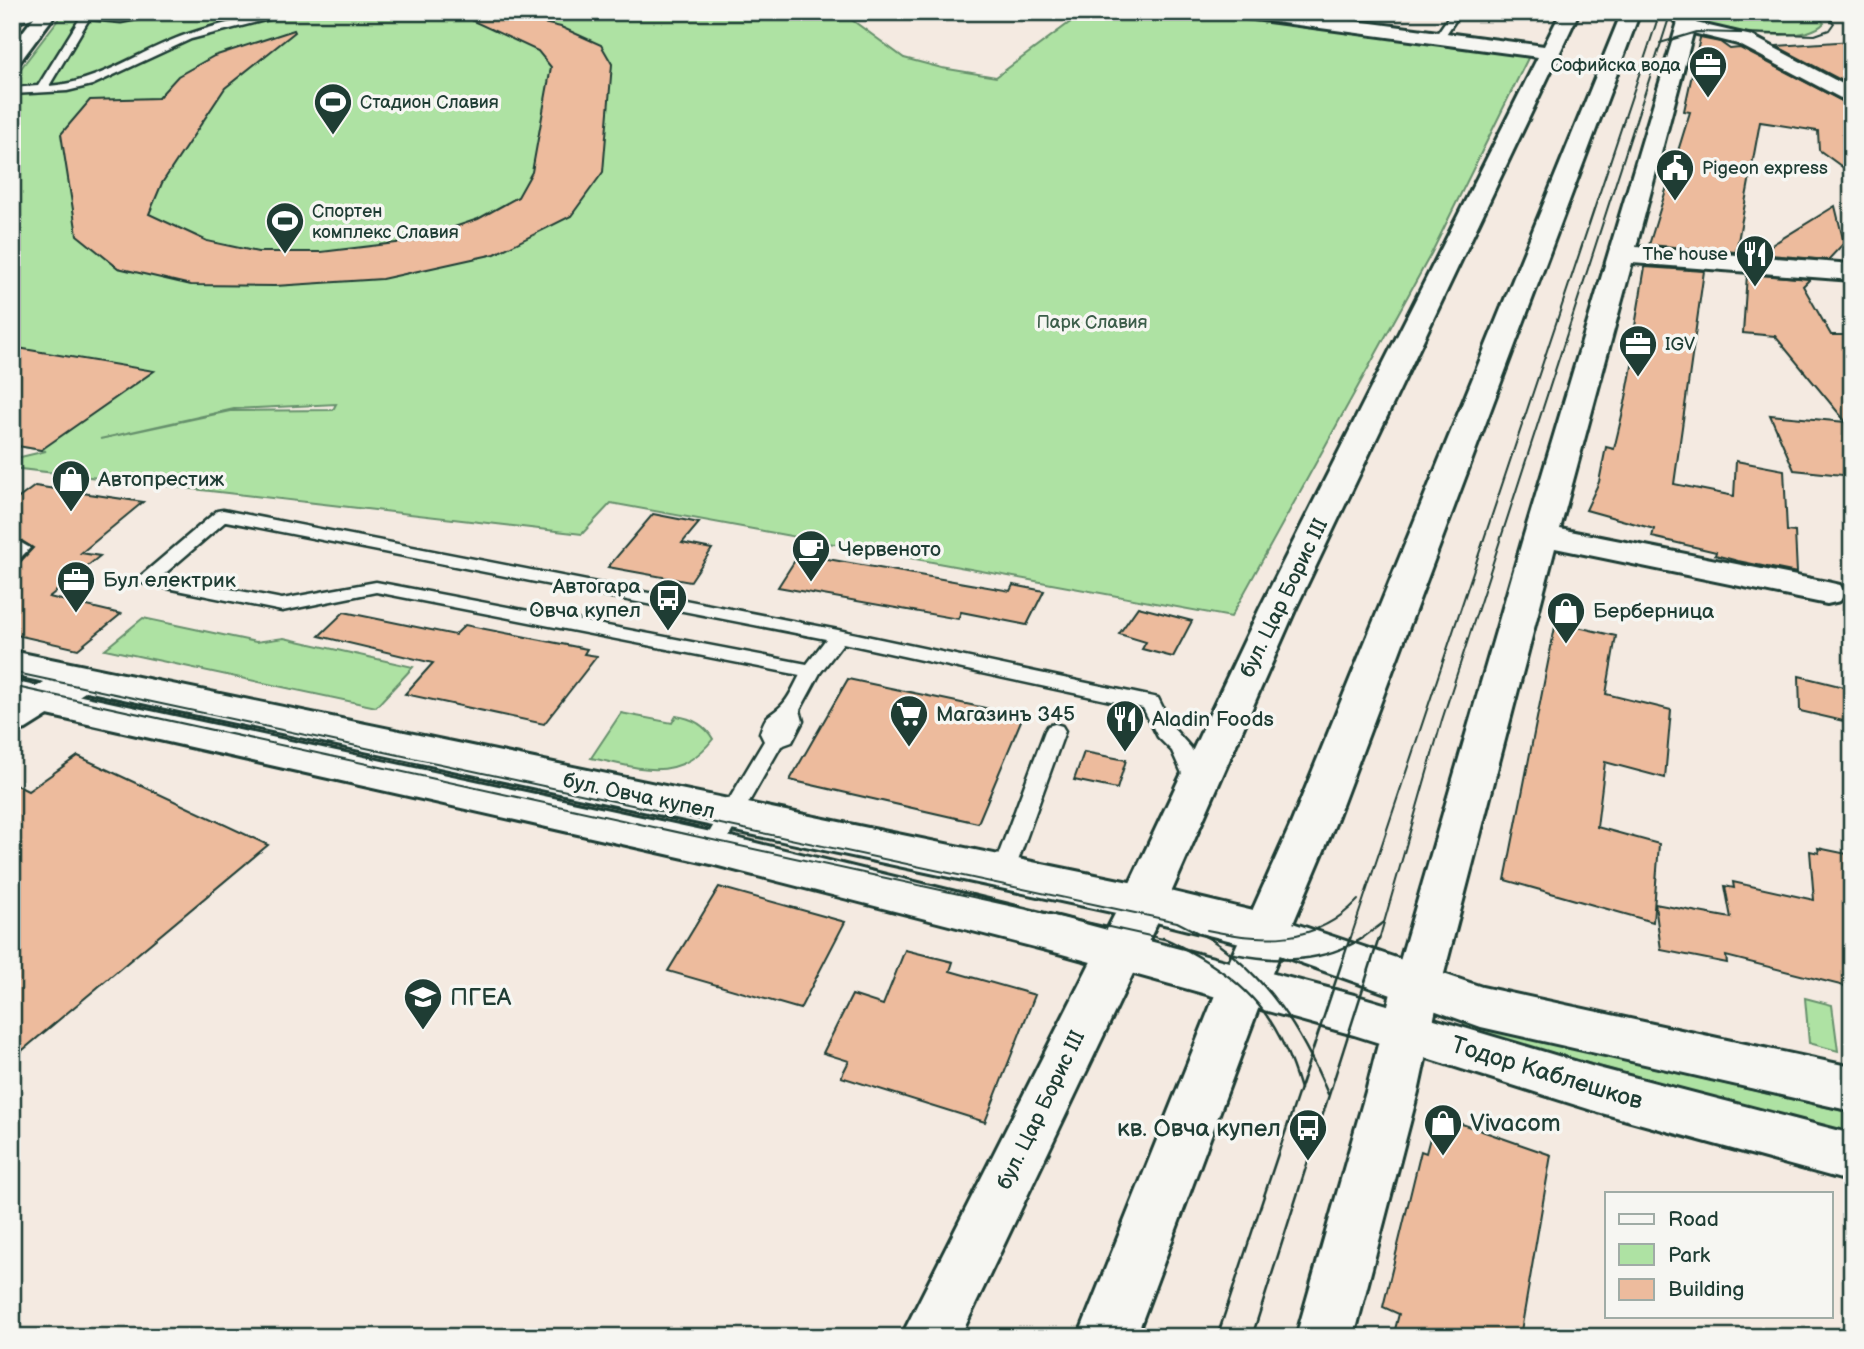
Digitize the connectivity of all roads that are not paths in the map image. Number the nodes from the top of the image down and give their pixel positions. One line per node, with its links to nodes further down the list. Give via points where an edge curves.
1 (47, 12): 12 (lane); 16 (street)
2 (170, 12): 8 (lane, via 121,19)
3 (292, 12): 13 (lane)
4 (1245, 12): 9 (street)
5 (1457, 12): 14 (lane)
6 (1570, 12): 15 (street, бул. Цар Борис III)
7 (1631, 12): 38 (street, via 1313,824)
8 (88, 14): 18 (lane)
9 (1267, 14): 14 (street)
10 (1681, 17): 17 (street, via 1745,40); 22 (street)
11 (223, 18): 13 (lane)
12 (12, 22)
13 (235, 24): 18 (lane, via 155,51 88,83)
14 (1439, 38): 15 (street)
15 (1550, 53): 34 (street, бул. Цар Борис III, via 1278,608)
16 (12, 59)
17 (1830, 88): 20 (street); 21 (street)
18 (42, 89): 19 (lane)
19 (12, 91)
20 (1852, 98)
21 (1852, 106)
22 (1620, 254): 23 (street); 26 (street)
23 (1825, 270): 24 (street); 25 (street)
24 (1852, 272)
25 (1852, 295)
26 (1541, 535): 27 (street); 41 (street)
27 (1827, 593)
28 (838, 636): 30 (lane); 30 (lane, via 223,515 148,579 282,605 376,587); 34 (lane, via 1151,703 1165,732 1181,748)
29 (12, 663): 31 (street, бул. Овча купел)
30 (812, 671): 35 (lane, via 790,710 793,720 785,737 774,741)
31 (79, 678): 32 (street); 35 (street, бул. Овча купел)
32 (23, 705): 35 (street, бул. Овча купел)
33 (1055, 731): 36 (lane)
34 (1197, 785): 37 (street, бул. Цар Борис III)
35 (721, 832): 36 (street, бул. Овча купел); 39 (street, бул. Овча купел)
36 (1003, 873): 37 (street, бул. Овча купел)
37 (1144, 902): 38 (street, бул. Овча купел); 39 (street, бул. Цар Борис III)
38 (1266, 932): 40 (street); 41 (street, Тодор Каблешков)
39 (1119, 951): 40 (street, бул. Овча купел); 44 (street, бул. Цар Борис III)
40 (1243, 985): 41 (street, Тодор Каблешков); 45 (street)
41 (1412, 1008): 42 (street, Тодор Каблешков, via 1481,1007); 43 (street, Тодор Каблешков, via 1598,1090); 46 (street)
42 (1852, 1089)
43 (1852, 1158)
44 (930, 1337)
45 (1107, 1337)
46 (1325, 1337)

